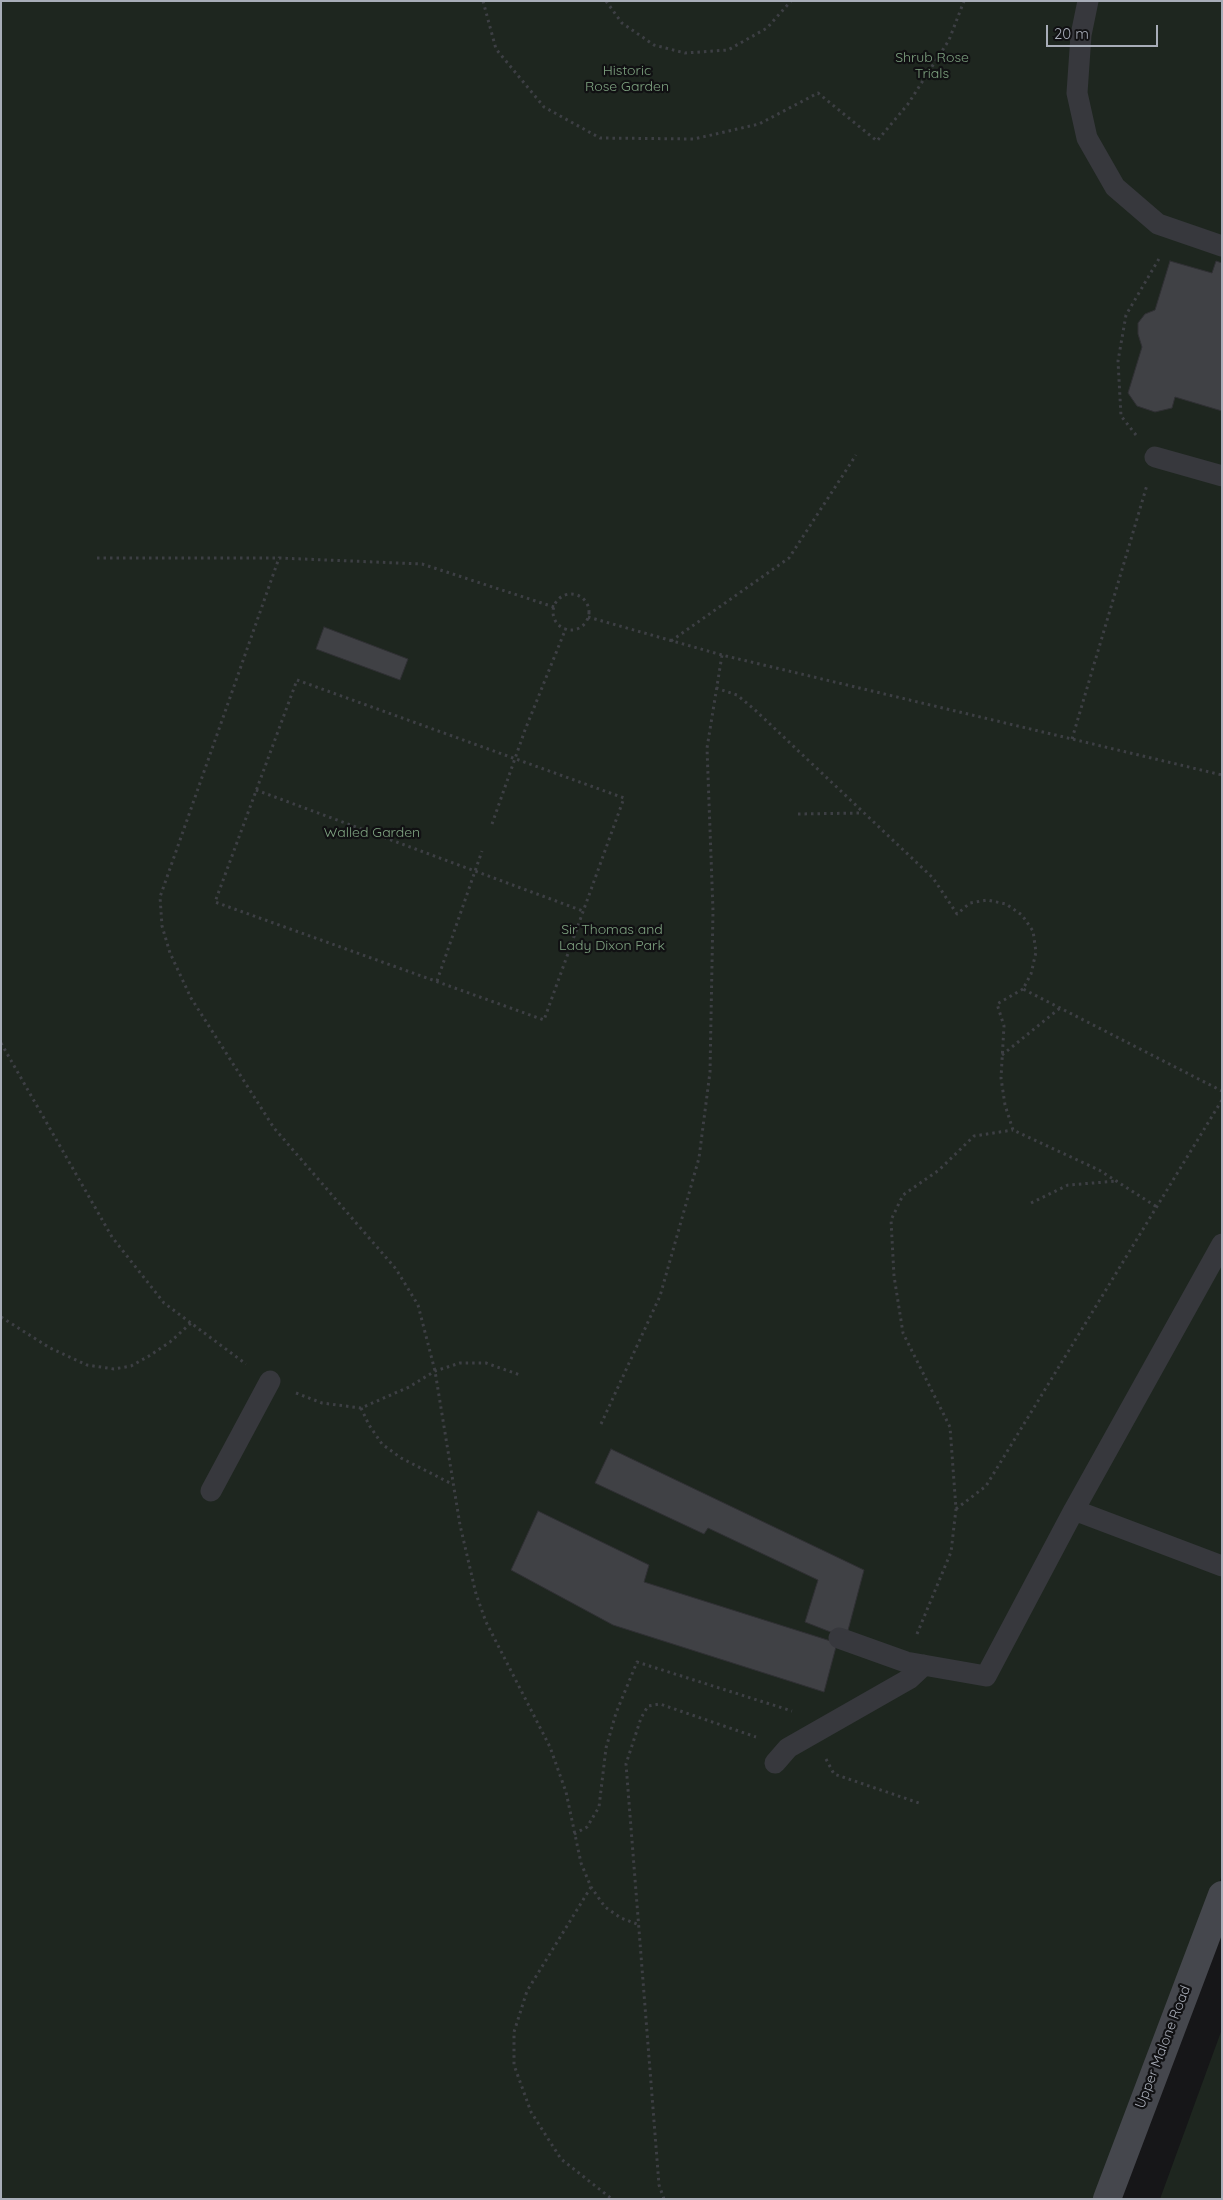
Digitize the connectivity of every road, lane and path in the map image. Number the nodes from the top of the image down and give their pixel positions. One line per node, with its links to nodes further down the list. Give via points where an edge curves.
1 (483, 1): 4 (path, via 496,49 544,107 600,138 694,139 759,124 818,93 877,141 908,104 949,40)
2 (606, 1): 3 (path, via 622,23 654,45 686,53 728,50 767,28)
3 (791, 1)
4 (964, 1)
5 (1088, 1): 6 (lane, via 1081,35 1077,93 1088,138 1115,187 1158,224)
6 (1174, 230): 7 (lane); 9 (path, via 1126,315 1118,361 1120,416)
7 (1222, 246)
8 (856, 456): 16 (path, via 789,558)
9 (1156, 457): 10 (lane); 19 (path)
10 (1222, 476)
11 (98, 558): 12 (path)
12 (279, 558): 13 (path, via 422,564); 43 (path, via 160,897 162,926 170,953 191,998 274,1128 396,1269 418,1306)
13 (554, 607): 14 (path, via 561,598 577,595 586,601); 15 (path, via 554,618)
14 (588, 617): 15 (path, via 586,623 576,629); 16 (path)
15 (566, 628): 20 (path)
16 (671, 641): 17 (path)
17 (722, 655): 18 (path); 19 (path)
18 (716, 688): 23 (path, via 737,696 754,709); 47 (path, via 707,748 713,911 710,1072 699,1158 660,1296)
19 (1072, 739): 21 (path)
20 (515, 759): 22 (path, via 297,680); 25 (path); 28 (path, via 624,798)
21 (1222, 775)
22 (256, 790): 27 (path); 29 (path, via 215,902)
23 (863, 813): 24 (path); 30 (path, via 933,878 957,914 970,903 988,900 1006,904 1022,915 1033,931 1036,952 1031,974)
24 (798, 814)
25 (492, 824)
26 (482, 851): 27 (path)
27 (475, 872): 28 (path); 29 (path)
28 (583, 912): 29 (path, via 544,1020)
29 (437, 981)
30 (1023, 989): 31 (path); 33 (path, via 997,1004 1004,1026)
31 (1060, 1008): 33 (path); 34 (path)
32 (1, 1043): 42 (path, via 112,1237 164,1303)
33 (1002, 1056): 36 (path, via 1001,1078)
34 (1222, 1091)
35 (1222, 1100): 39 (path)
36 (1012, 1130): 37 (path); 50 (path, via 974,1136 939,1170 903,1195 892,1220 894,1276 903,1332 950,1427)
37 (1118, 1181): 38 (path, via 1068,1185); 39 (path)
38 (1031, 1203)
39 (1157, 1206): 50 (path, via 986,1486)
40 (1222, 1244): 51 (lane)
41 (1, 1317): 42 (path, via 50,1348 87,1365 114,1370 131,1366 149,1356)
42 (191, 1323): 45 (path)
43 (435, 1371): 44 (path, via 460,1363 486,1363); 46 (path, via 410,1387); 48 (path)
44 (520, 1375)
45 (270, 1382): 46 (path, via 322,1403); 49 (lane)
46 (361, 1408): 48 (path, via 382,1444 401,1458)
47 (601, 1424)
48 (452, 1484): 57 (path, via 476,1594 486,1622 550,1747 566,1792)
49 (211, 1491)
50 (956, 1509): 55 (path, via 951,1552)
51 (1074, 1510): 52 (lane); 55 (lane, via 986,1676)
52 (1222, 1566)
53 (839, 1638): 55 (lane)
54 (637, 1662): 57 (path, via 606,1748 599,1807 587,1827)
55 (915, 1663): 56 (lane, via 909,1679)
56 (781, 1755): 60 (path, via 660,1704 648,1706 626,1764)
57 (574, 1834): 58 (path)
58 (591, 1887): 60 (path, via 605,1907); 61 (path, via 527,1991 514,2032 514,2065 531,2112 561,2159)
59 (1222, 1895): 63 (main road, Upper Malone Road)
60 (637, 1924): 62 (path, via 660,2185)
61 (612, 2199)
62 (664, 2199)
63 (1107, 2199)

